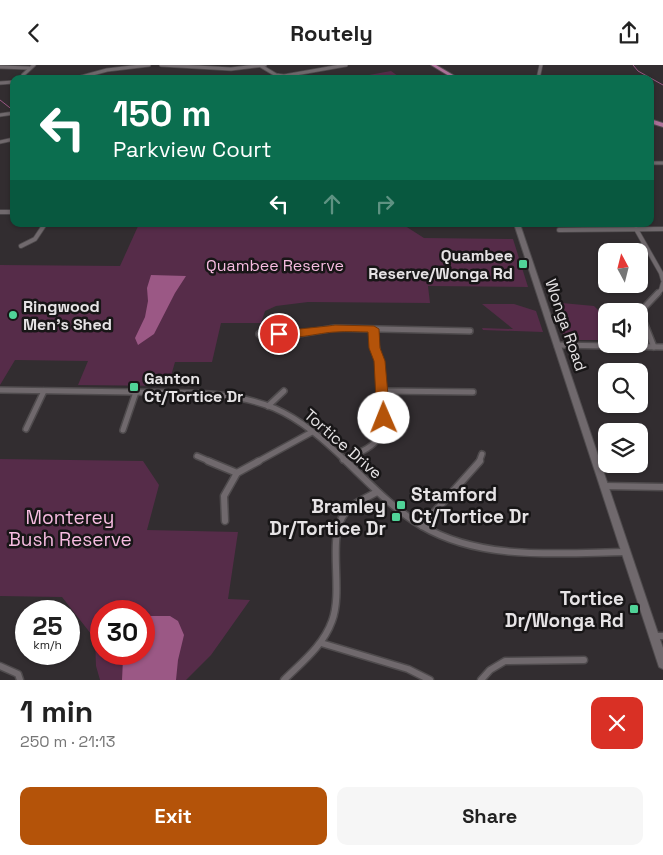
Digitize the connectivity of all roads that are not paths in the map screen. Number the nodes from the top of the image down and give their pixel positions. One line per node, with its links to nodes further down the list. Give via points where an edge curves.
1 (34, 65): 9 (street)
2 (119, 65): 10 (street)
3 (150, 65): 10 (street)
4 (161, 65): 5 (street, via 231,69)
5 (263, 65): 13 (street)
6 (346, 65): 14 (street)
7 (433, 65): 15 (main road)
8 (0, 67): 9 (street)
9 (29, 68): 11 (street)
10 (122, 68): 12 (street)
11 (25, 75)
12 (91, 75)
13 (276, 75)
14 (290, 75)
15 (453, 75)
16 (43, 227): 21 (street, via 35,239)
17 (518, 227): 27 (main road, Wonga Road)
18 (559, 229): 19 (street)
19 (636, 229): 20 (street); 22 (street)
20 (663, 229)
21 (21, 246)
22 (662, 273): 23 (street)
23 (663, 281): 28 (street, via 661,290 640,312)
24 (374, 329): 25 (street); 26 (street); 33 (street)
25 (470, 331)
26 (259, 334)
27 (556, 345): 28 (street); 44 (main road, Wonga Road)
28 (654, 347): 29 (street)
29 (663, 347)
30 (0, 390): 31 (street, Tortice Drive)
31 (44, 391): 34 (street, Tortice Drive); 37 (street)
32 (284, 391): 36 (street)
33 (383, 391): 35 (street); 42 (street, via 384,431 380,438)
34 (136, 392): 36 (street, Tortice Drive, via 217,394); 38 (street)
35 (473, 392)
36 (268, 406): 39 (street, Tortice Drive)
37 (26, 429)
38 (123, 430)
39 (312, 432): 42 (street, Tortice Drive); 43 (street)
40 (482, 454): 48 (street, via 480,461)
41 (197, 456): 43 (street)
42 (343, 459): 46 (street, Tortice Drive)
43 (237, 473): 47 (street, via 224,496)
44 (604, 486): 45 (street); 49 (main road, Wonga Road)
45 (663, 487)
46 (377, 492): 48 (street, Tortice Drive); 51 (street, via 352,506 339,522 336,533 336,602 333,619)
47 (225, 521)
48 (422, 526): 49 (street, Tortice Drive, via 445,538 472,546)
49 (625, 552): 50 (main road, Wonga Road)
50 (659, 636): 53 (main road, Wonga Road)
51 (321, 643): 56 (street); 57 (street, via 408,669)
52 (584, 661): 58 (street, via 505,661)
53 (663, 664)
54 (0, 667): 55 (street, via 18,674)
55 (20, 680)
56 (284, 680)
57 (430, 680)
58 (481, 680)

